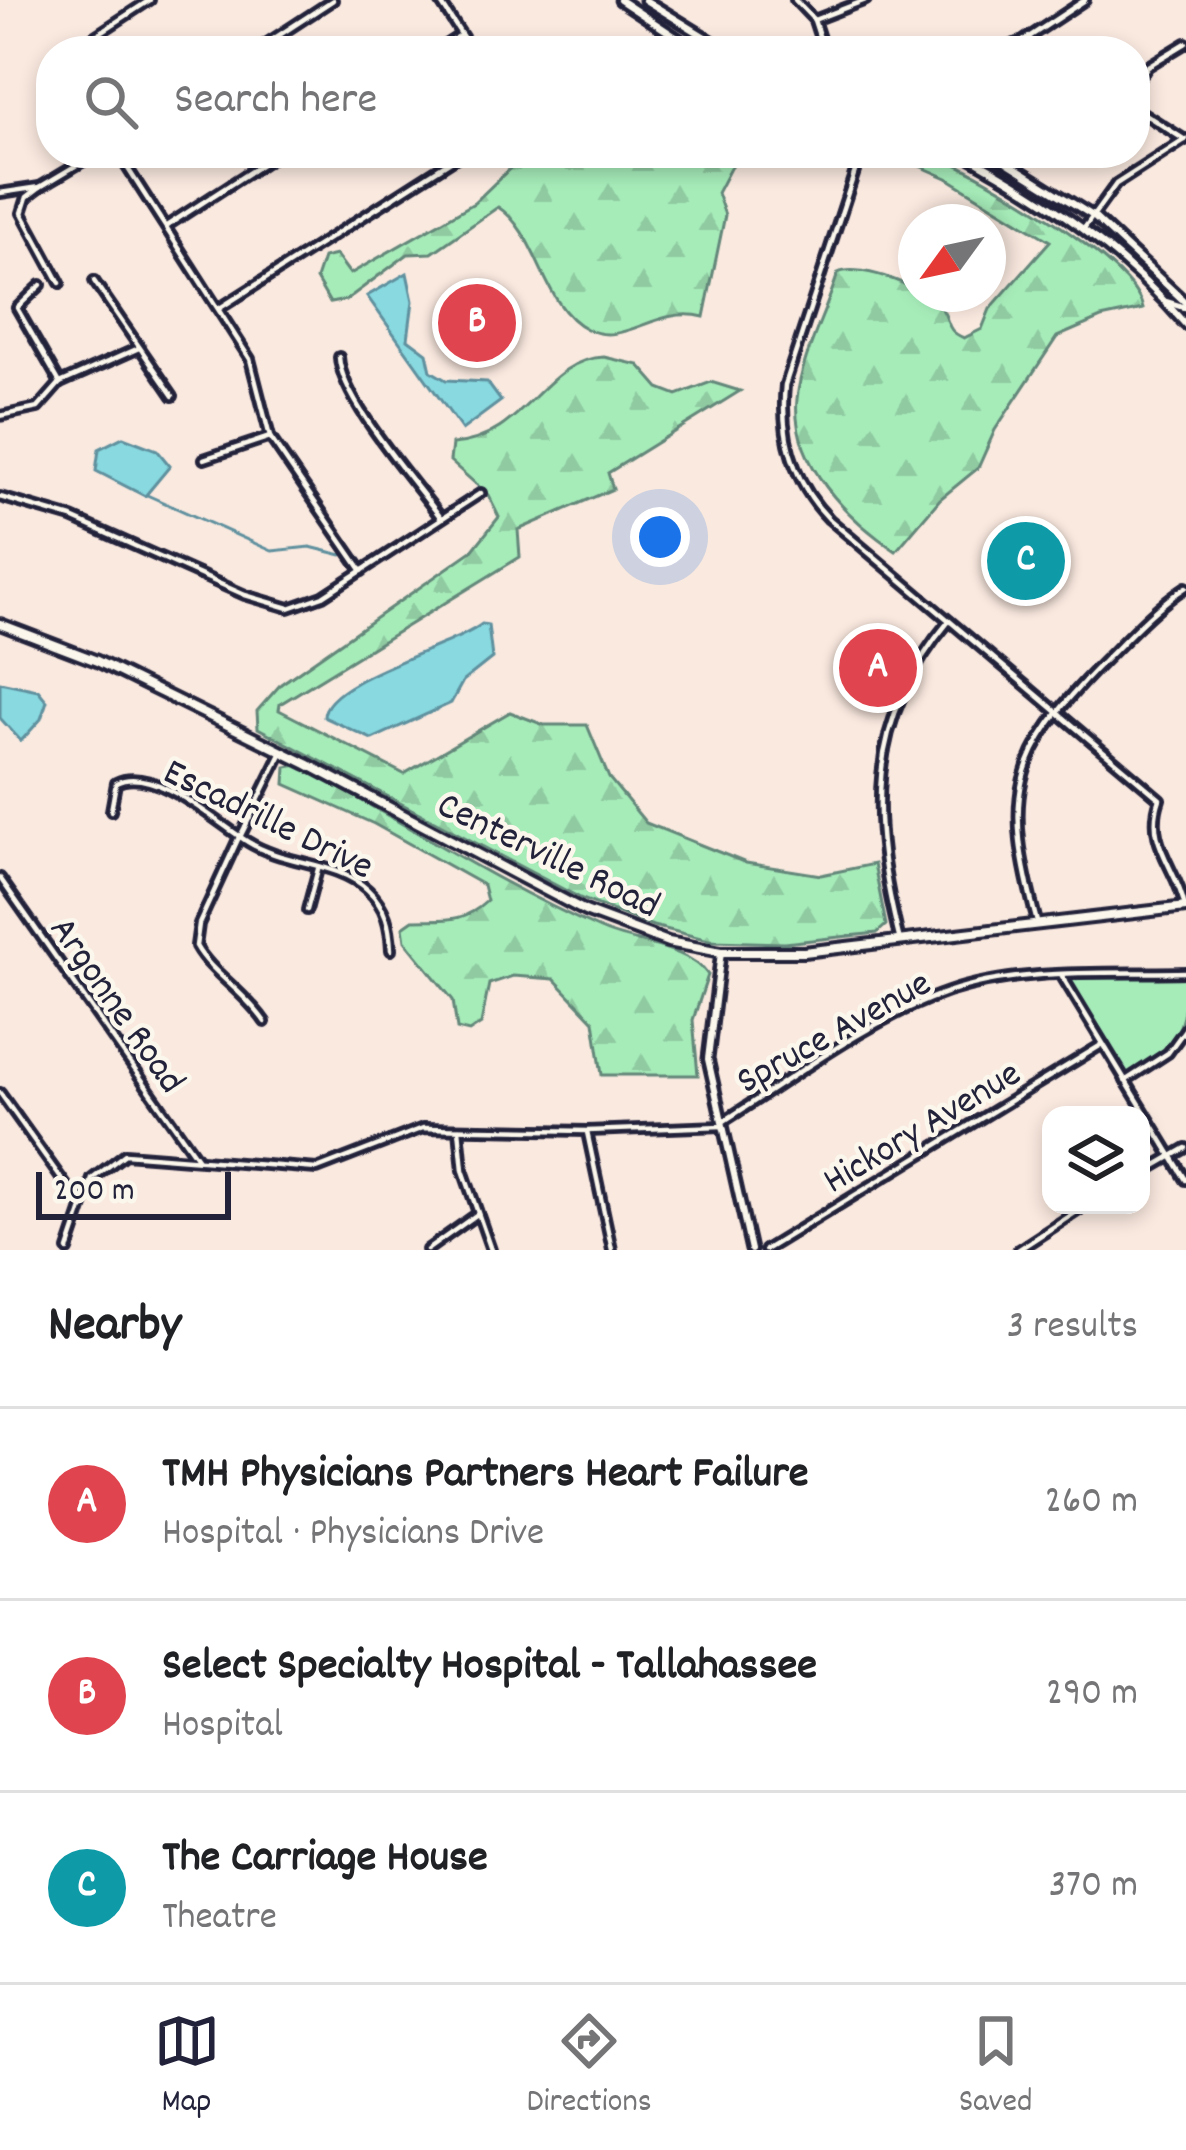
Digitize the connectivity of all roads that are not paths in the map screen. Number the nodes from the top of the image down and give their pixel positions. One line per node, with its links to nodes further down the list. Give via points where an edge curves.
1 (150, 0): 12 (street)
2 (333, 0): 13 (street)
3 (439, 0): 11 (street)
4 (620, 0): 15 (street)
5 (645, 0): 10 (street)
6 (795, 0): 9 (street)
7 (866, 0): 9 (street)
8 (1085, 0): 19 (street)
9 (814, 20): 18 (street)
10 (686, 28): 16 (street); 17 (street)
11 (461, 34): 14 (street)
12 (95, 36)
13 (278, 36)
14 (458, 36)
15 (673, 36)
16 (679, 36)
17 (701, 36)
18 (819, 36)
19 (1031, 36)
20 (1186, 43): 21 (street)
21 (1150, 64)
22 (1150, 118): 23 (street)
23 (1185, 140): 24 (street)
24 (1150, 162)
25 (72, 168): 33 (street)
26 (128, 168): 36 (street)
27 (256, 168): 36 (street)
28 (439, 168): 45 (street)
29 (856, 168): 59 (street, via 785,385 785,438 820,510)
30 (987, 168): 37 (street)
31 (1016, 168): 35 (street)
32 (1141, 168): 35 (street, via 1116,184)
33 (40, 187): 34 (street); 39 (street, via 26,197 22,214)
34 (0, 193)
35 (1093, 216): 37 (street); 42 (street)
36 (166, 226): 45 (street)
37 (1085, 226): 43 (street)
38 (94, 280): 47 (street)
39 (60, 283)
40 (41, 285): 49 (street, via 17,308)
41 (1186, 287): 42 (street)
42 (1178, 293): 44 (street)
43 (1166, 302): 44 (street); 46 (street)
44 (1186, 306)
45 (218, 309): 52 (street, via 256,371)
46 (1186, 325)
47 (139, 348): 49 (street); 50 (street)
48 (338, 357): 56 (street, via 355,397)
49 (60, 383): 51 (street, via 38,408)
50 (173, 396)
51 (0, 416)
52 (270, 436): 53 (street); 57 (street)
53 (204, 459)
54 (481, 493): 56 (street)
55 (0, 497): 57 (street, via 72,518 278,606 310,603)
56 (442, 518): 57 (street)
57 (362, 571)
58 (1186, 587): 61 (street)
59 (949, 621): 61 (street); 70 (street, via 901,697 879,778 878,844)
60 (0, 624): 62 (main road, Centerville Road, via 64,646)
61 (1054, 712): 67 (street, via 1160,799 1154,831); 69 (street, via 1027,763 1017,815)
62 (282, 752): 64 (street); 72 (main road, Centerville Road, via 607,921)
63 (111, 811): 64 (street, Escadrille Drive, via 116,783 128,779 180,795)
64 (240, 837): 65 (street, Escadrille Drive); 75 (street, via 196,940)
65 (319, 868): 68 (street); 71 (street, Escadrille Drive, via 371,893 386,916)
66 (0, 878): 85 (street, Argonne Road)
67 (1186, 907): 69 (main road, Centerville Road)
68 (307, 910)
69 (1038, 925): 70 (main road, Centerville Road)
70 (900, 941): 72 (main road, Centerville Road)
71 (391, 950)
72 (722, 952): 80 (street, via 708,1044)
73 (1186, 972): 74 (street, Spruce Avenue)
74 (1062, 976): 77 (street); 80 (street, Spruce Avenue, via 946,993)
75 (265, 1022)
76 (1186, 1028): 78 (street, via 1168,1053)
77 (1103, 1044): 78 (street); 96 (street, Hickory Avenue)
78 (1125, 1081): 84 (street)
79 (0, 1093): 88 (street)
80 (721, 1125): 82 (street); 95 (street)
81 (458, 1127): 82 (street); 85 (street, via 410,1131 317,1168); 90 (street)
82 (587, 1132): 94 (street)
83 (1186, 1148): 84 (street)
84 (1172, 1156): 86 (street); 87 (street)
85 (197, 1158): 88 (street, via 139,1153 111,1161)
86 (1150, 1169)
87 (1186, 1180)
88 (83, 1200): 91 (street)
89 (1073, 1214): 97 (street)
90 (476, 1215): 92 (street); 93 (street)
91 (68, 1250)
92 (428, 1250)
93 (491, 1250)
94 (612, 1250)
95 (752, 1250)
96 (765, 1250)
97 (1018, 1250)

